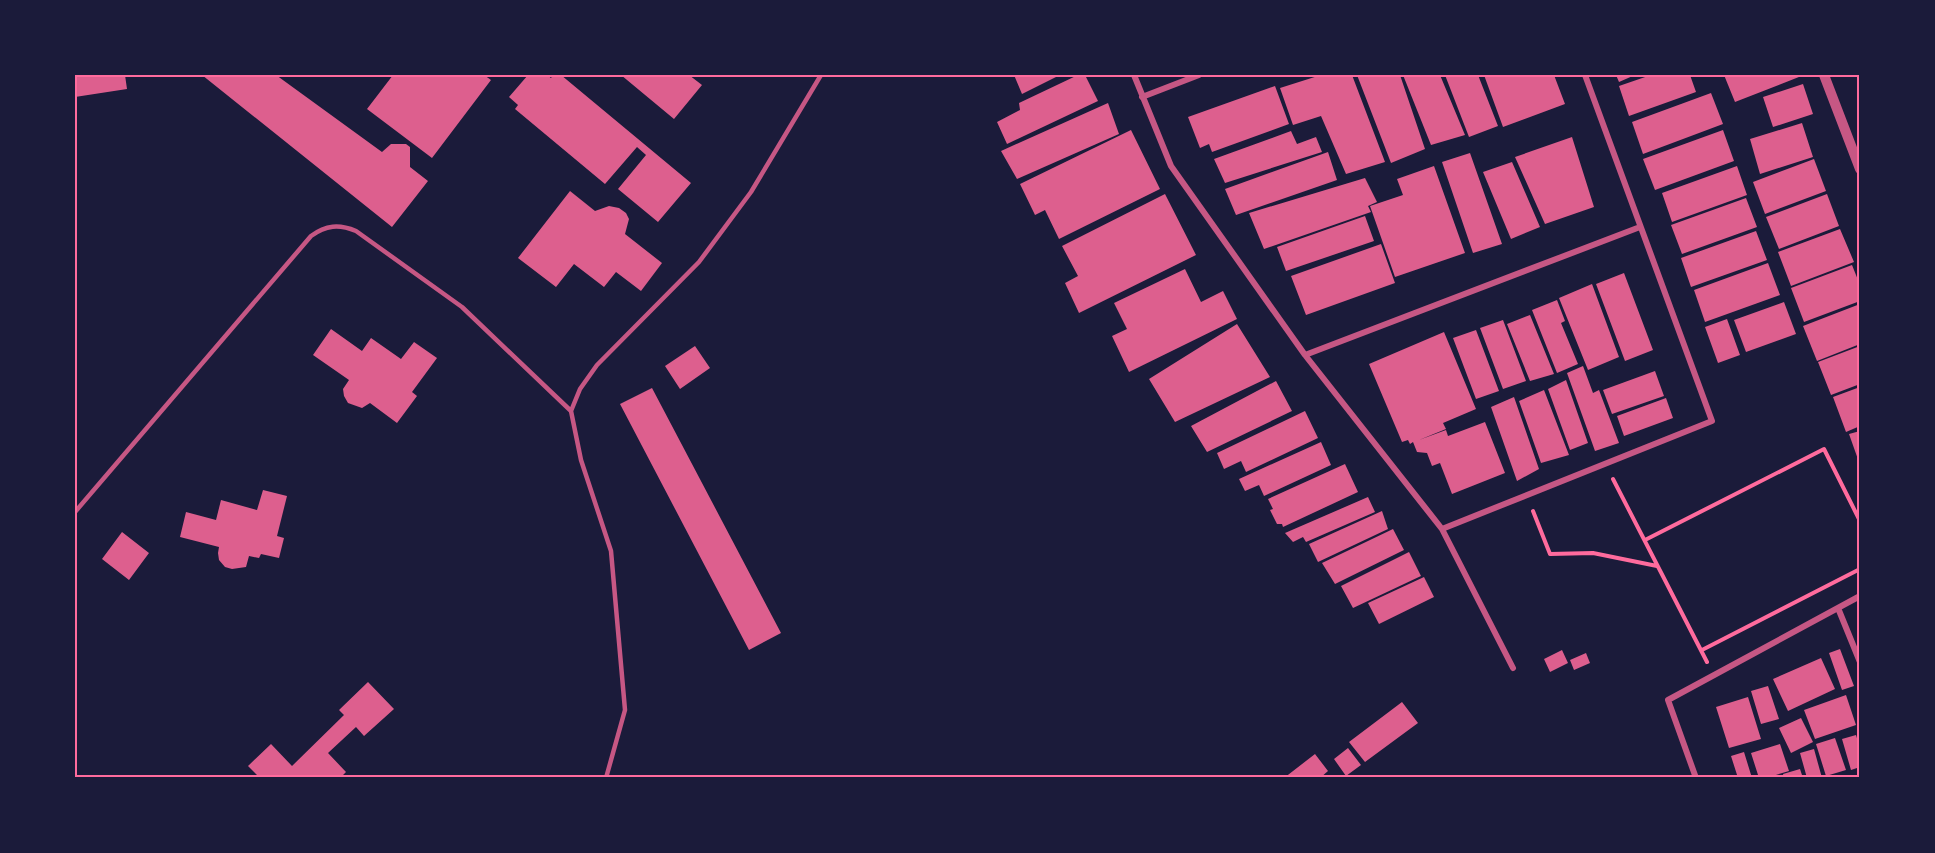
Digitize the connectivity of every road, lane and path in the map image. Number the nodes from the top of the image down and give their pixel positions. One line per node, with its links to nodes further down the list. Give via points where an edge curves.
1 (821, 75): 10 (lane, via 751,192 699,262 597,364)
2 (1134, 75): 6 (street)
3 (1199, 75): 6 (street)
4 (1585, 75): 8 (street)
5 (1824, 75): 7 (street)
6 (1142, 97): 9 (street, via 1171,165)
7 (1860, 170)
8 (1640, 227): 9 (street); 11 (street, via 1712,422)
9 (1305, 355): 15 (street)
10 (571, 411): 13 (lane, via 462,307 356,231 327,227 311,236); 25 (lane, via 581,459 612,551 625,710)
11 (1606, 464): 12 (street); 16 (path)
12 (1527, 495): 15 (street); 17 (path, via 1550,554 1593,553)
13 (75, 512)
14 (1860, 521): 16 (path, via 1824,449)
15 (1442, 528): 23 (street)
16 (1645, 540): 17 (path)
17 (1658, 566): 21 (path)
18 (1860, 569): 21 (path)
19 (1860, 596): 20 (street)
20 (1838, 608): 22 (street); 24 (street)
21 (1702, 650): 24 (path)
22 (1860, 662)
23 (1513, 668)
24 (1715, 675): 26 (street, via 1668,700)
25 (606, 778)
26 (1696, 778)

